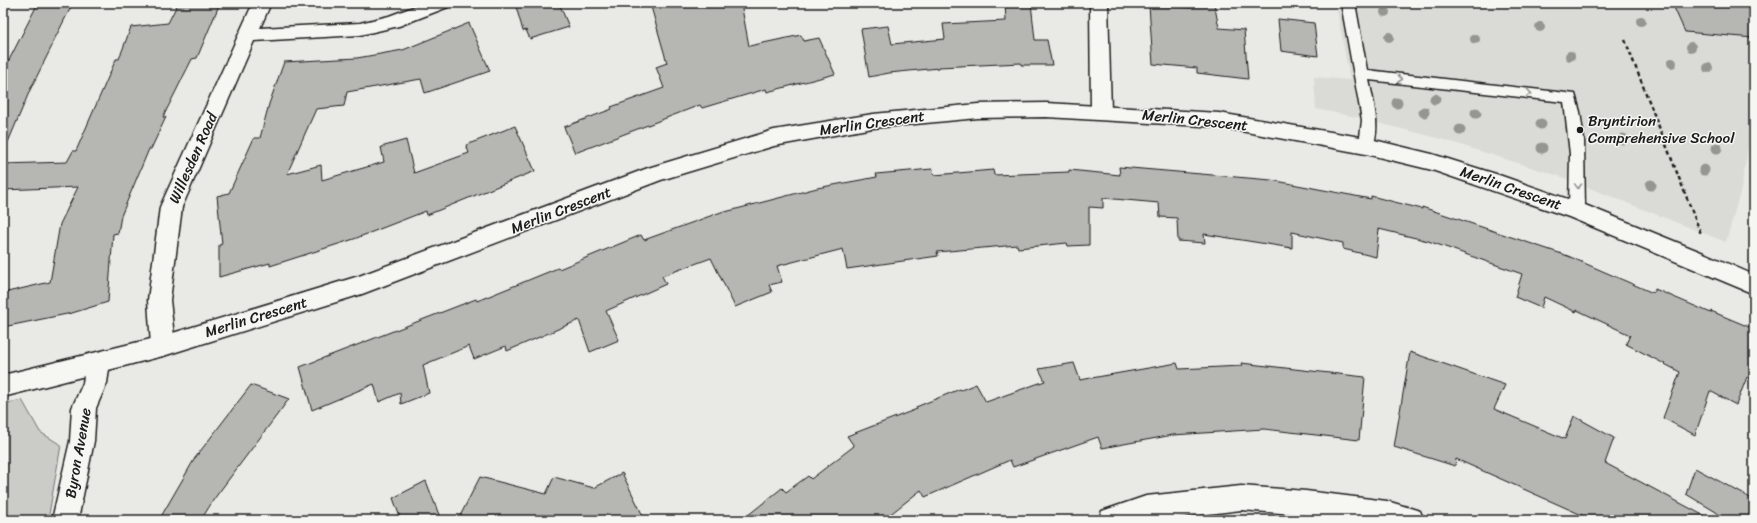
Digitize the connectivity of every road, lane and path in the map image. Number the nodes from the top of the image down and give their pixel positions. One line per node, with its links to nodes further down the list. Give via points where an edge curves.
1 (262, 3): 5 (street, Willesden Road)
2 (442, 3): 5 (street, via 393,22 360,29)
3 (1099, 3): 8 (street)
4 (1348, 3): 7 (lane)
5 (248, 35): 13 (street, Willesden Road, via 171,207 159,300)
6 (1625, 40): 11 (path, via 1702,236)
7 (1362, 74): 9 (lane, via 1369,120); 10 (lane, one-way to 10, via 1570,98 1576,127 1579,168)
8 (1101, 112): 9 (street, Merlin Crescent, via 1219,120); 13 (street, Merlin Crescent, via 978,111 873,121 774,138 655,174 362,285)
9 (1366, 146): 10 (street, Merlin Crescent, via 1492,180)
10 (1577, 211): 11 (street, Merlin Crescent)
11 (1698, 260): 12 (street, Merlin Crescent)
12 (1754, 285)
13 (162, 346): 14 (street, Merlin Crescent)
14 (98, 362): 15 (street, Merlin Crescent); 16 (street, Byron Avenue, via 95,383 84,408 82,441)
15 (3, 386)
16 (65, 520)
17 (1111, 520): 18 (street, via 1146,509 1241,498 1321,505)
18 (1411, 520)

